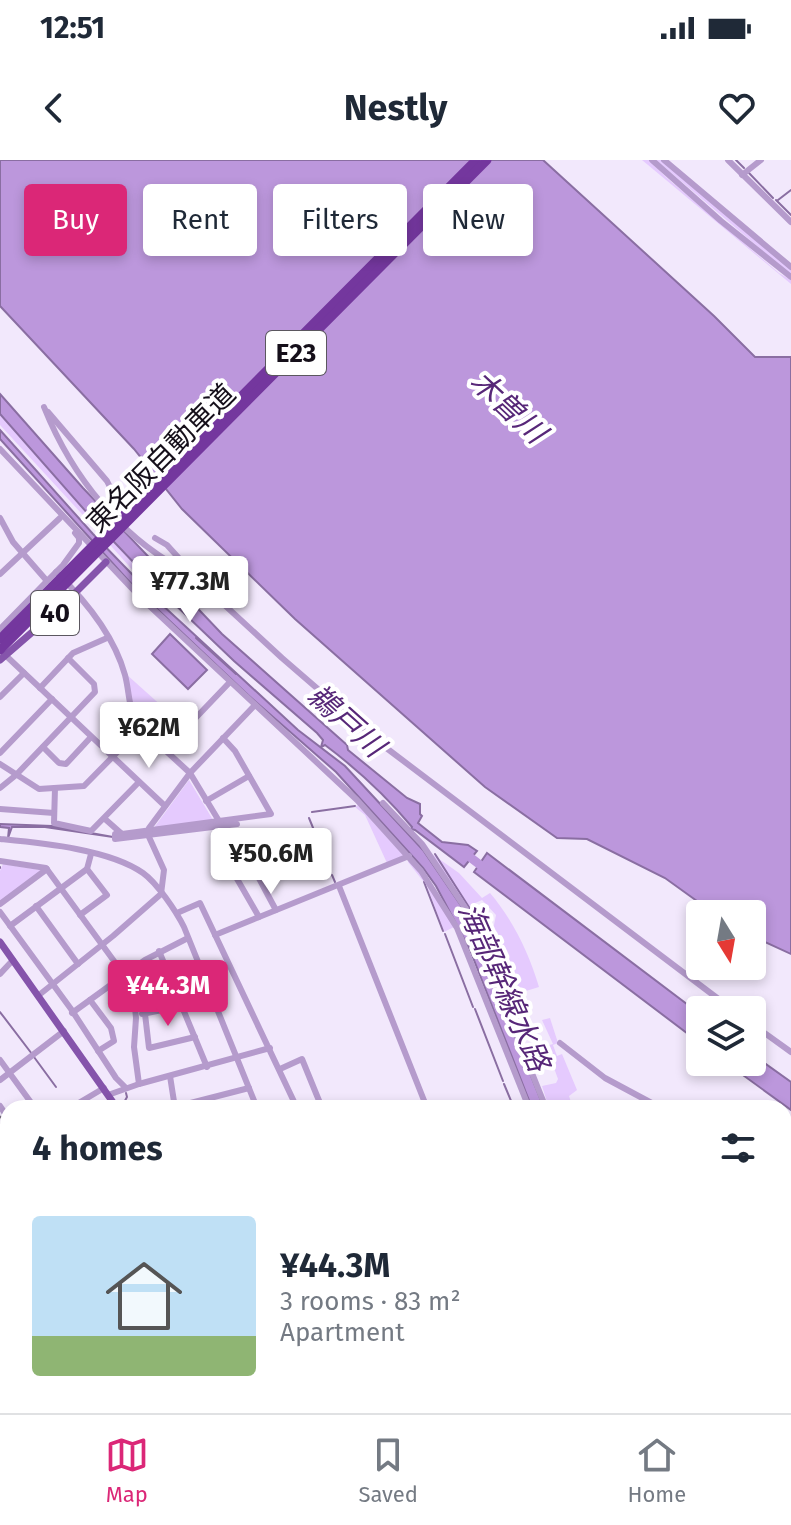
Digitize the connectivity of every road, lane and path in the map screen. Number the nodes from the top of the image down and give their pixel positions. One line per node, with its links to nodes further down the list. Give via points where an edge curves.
1 (476, 160): 25 (highway, 東名阪自動車道 / E23)
2 (487, 160): 26 (highway, 東名阪自動車道 / E23)
3 (652, 160): 10 (street)
4 (664, 160): 9 (street)
5 (728, 160): 7 (street)
6 (761, 160): 7 (street)
7 (742, 175): 8 (street)
8 (791, 222)
9 (791, 267)
10 (791, 277)
11 (0, 449): 13 (street)
12 (113, 493): 20 (street, via 43,406 81,479 131,536)
13 (59, 515): 16 (street); 17 (street); 18 (street, via 80,541)
14 (0, 518): 16 (street)
15 (155, 538): 20 (street)
16 (23, 552): 19 (street); 21 (street)
17 (106, 562): 22 (main road, 40); 29 (street)
18 (56, 572): 21 (street); 22 (street)
19 (0, 574)
20 (194, 575): 88 (street, via 385,747)
21 (47, 581): 23 (street)
22 (76, 592): 24 (street); 26 (main road, 40)
23 (0, 629)
24 (107, 638): 27 (street); 35 (street)
25 (0, 639)
26 (1, 654): 28 (street)
27 (68, 658): 30 (street); 34 (street, via 94,684 95,692)
28 (24, 673): 30 (street); 31 (street)
29 (229, 683): 33 (street); 39 (street)
30 (40, 688): 32 (street)
31 (0, 697)
32 (52, 699): 34 (street); 40 (street)
33 (255, 705): 37 (street); 62 (street)
34 (71, 718): 36 (street); 38 (street)
35 (141, 728): 39 (street); 41 (street)
36 (91, 737): 38 (street, via 66,764); 41 (street)
37 (223, 738): 43 (street); 45 (street)
38 (43, 747): 44 (street)
39 (165, 750): 43 (street)
40 (0, 753)
41 (112, 757): 46 (street); 48 (street, via 84,786)
42 (0, 764): 44 (street)
43 (190, 773): 49 (street); 51 (street)
44 (16, 775): 47 (street); 48 (street, via 39,789)
45 (249, 776): 49 (street); 55 (street, via 271,814)
46 (139, 782): 51 (street); 54 (street)
47 (0, 788)
48 (55, 788): 53 (street)
49 (206, 801): 55 (street)
50 (383, 803): 123 (street, via 422,844 466,909)
51 (165, 806): 58 (street)
52 (0, 809): 53 (street)
53 (54, 813): 54 (street, via 54,823 91,831)
54 (105, 819): 58 (street, via 117,835)
55 (219, 821): 57 (street); 58 (street)
56 (237, 824): 57 (street)
57 (226, 826): 58 (street); 61 (street)
58 (148, 834): 68 (street, via 164,870)
59 (0, 839): 60 (street)
60 (91, 854): 65 (street); 68 (street, via 146,874)
61 (245, 856): 71 (street); 75 (street, via 229,865)
62 (409, 856): 66 (street); 122 (street, via 457,928)
63 (0, 861): 64 (street)
64 (47, 869): 67 (street); 69 (street)
65 (87, 869): 67 (street); 74 (street, via 107,895)
66 (339, 886): 71 (street); 121 (street)
67 (60, 888): 70 (street); 74 (street)
68 (161, 894): 73 (street); 80 (street)
69 (0, 904)
70 (36, 906): 76 (street); 83 (street)
71 (276, 910): 75 (street)
72 (0, 912): 76 (street)
73 (177, 913): 77 (street, via 200,903); 78 (street)
74 (80, 915): 80 (street)
75 (259, 917): 77 (street)
76 (10, 926): 86 (street)
77 (215, 935): 99 (street)
78 (188, 938): 81 (street); 102 (street)
79 (0, 942): 82 (main road)
80 (101, 945): 83 (street); 85 (street)
81 (159, 951): 85 (street); 90 (street)
82 (13, 960): 84 (street); 87 (main road)
83 (78, 964): 86 (street)
84 (0, 974)
85 (124, 975): 89 (street); 93 (street, via 133,987)
86 (53, 985): 87 (street); 91 (street)
87 (39, 995): 94 (main road)
88 (714, 996)
89 (90, 1000): 91 (street); 100 (street, via 114,1041)
90 (182, 1006): 92 (street); 97 (street)
91 (71, 1012): 94 (street); 100 (street)
92 (145, 1014): 93 (street); 97 (street, via 149,1048)
93 (136, 1015): 109 (street)
94 (57, 1021): 95 (main road)
95 (64, 1031): 106 (street); 112 (main road)
96 (766, 1034): 101 (street)
97 (195, 1037): 104 (street)
98 (560, 1043): 124 (street, via 605,1078)
99 (270, 1048): 102 (street); 105 (street)
100 (98, 1051): 110 (street)
101 (791, 1052)
102 (237, 1059): 104 (street); 111 (street)
103 (0, 1060): 106 (street)
104 (207, 1067): 107 (street)
105 (280, 1069): 119 (street); 120 (street, via 302,1059)
106 (10, 1073): 108 (street); 113 (street)
107 (170, 1076): 109 (street); 116 (street)
108 (0, 1080)
109 (139, 1084): 110 (street)
110 (126, 1088): 112 (street)
111 (249, 1088): 117 (street); 118 (street)
112 (106, 1091): 114 (street); 115 (main road)
113 (29, 1100)
114 (86, 1100)
115 (112, 1100)
116 (174, 1100)
117 (202, 1100)
118 (254, 1100)
119 (294, 1100)
120 (319, 1100)
121 (424, 1100)
122 (526, 1100)
123 (543, 1100)
124 (646, 1100)

